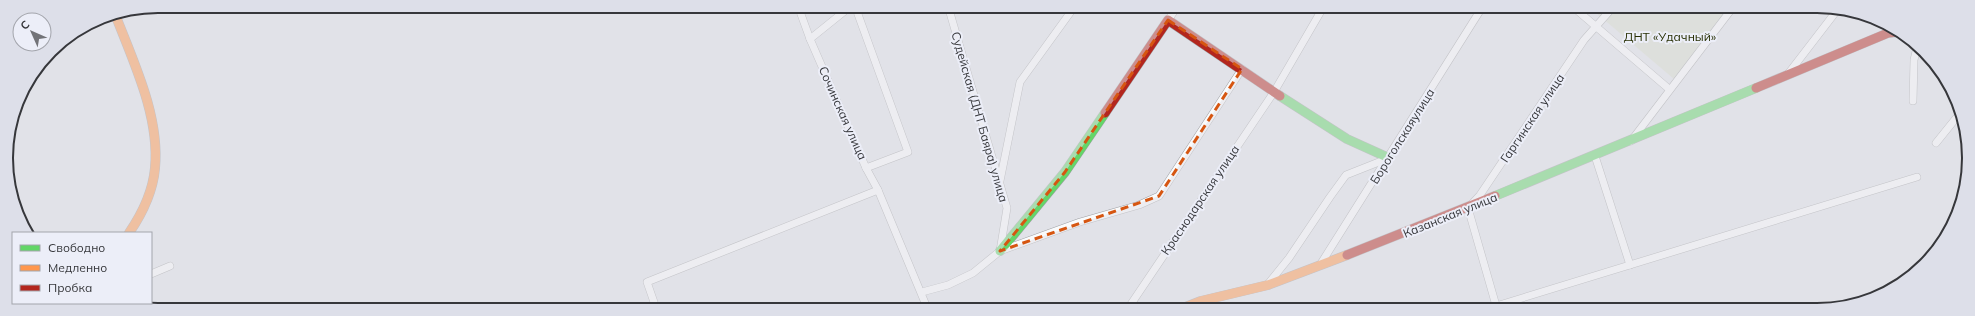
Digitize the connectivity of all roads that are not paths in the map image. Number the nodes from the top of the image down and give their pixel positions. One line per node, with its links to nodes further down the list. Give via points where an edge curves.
1 (801, 13): 17 (street, Сочинская улица)
2 (842, 13): 17 (street)
3 (858, 13): 29 (street, Сочинская улица, via 908,152)
4 (950, 13): 31 (street, Судейская (ДНТ Баяра) улица)
5 (1070, 13): 31 (street, via 1020,82)
6 (1173, 13): 14 (street)
7 (1320, 13): 22 (street, Краснодарская улица)
8 (1479, 13): 28 (street, Бороголскаяулица)
9 (1580, 13): 15 (street)
10 (1608, 13): 15 (street, Гаргинская улица)
11 (1729, 13): 21 (street)
12 (1834, 14): 20 (street)
13 (117, 19): 34 (street, via 139,79 153,138 155,167 138,220)
14 (1168, 20): 19 (street); 35 (street, via 1066,172)
15 (1596, 28): 21 (street); 33 (street, Гаргинская улица, via 1584,40 1480,195)
16 (1891, 33): 20 (street, Казанская улица)
17 (810, 39): 29 (street, Сочинская улица)
18 (1916, 52): 23 (street)
19 (1242, 69): 22 (street); 35 (street, via 1159,196)
20 (1787, 76): 25 (street, Казанская улица)
21 (1669, 89): 25 (street)
22 (1274, 92): 28 (street, via 1347,139); 44 (street, Краснодарская улица)
23 (1913, 101)
24 (1956, 118): 26 (street)
25 (1630, 141): 27 (street, Казанская улица)
26 (1936, 143)
27 (1595, 156): 33 (street, Казанская улица); 37 (street)
28 (1389, 158): 36 (street, Бороголскаяулица); 40 (street, via 1346,175)
29 (866, 168): 32 (street)
30 (1917, 177): 37 (street)
31 (1000, 182): 35 (street, Судейская (ДНТ Баяра) улица, via 1007,208)
32 (878, 190): 41 (street); 42 (street, via 647,282)
33 (1468, 208): 36 (street, Казанская улица); 46 (street)
34 (130, 232)
35 (1000, 251): 41 (street, via 974,273 948,285)
36 (1320, 265): 40 (street, Казанская улица)
37 (1630, 265): 47 (street)
38 (170, 266): 39 (street)
39 (152, 274)
40 (1268, 285): 45 (street, Казанская улица)
41 (922, 292): 43 (street)
42 (654, 303)
43 (926, 303)
44 (1133, 303)
45 (1196, 303)
46 (1495, 303)
47 (1512, 303)

